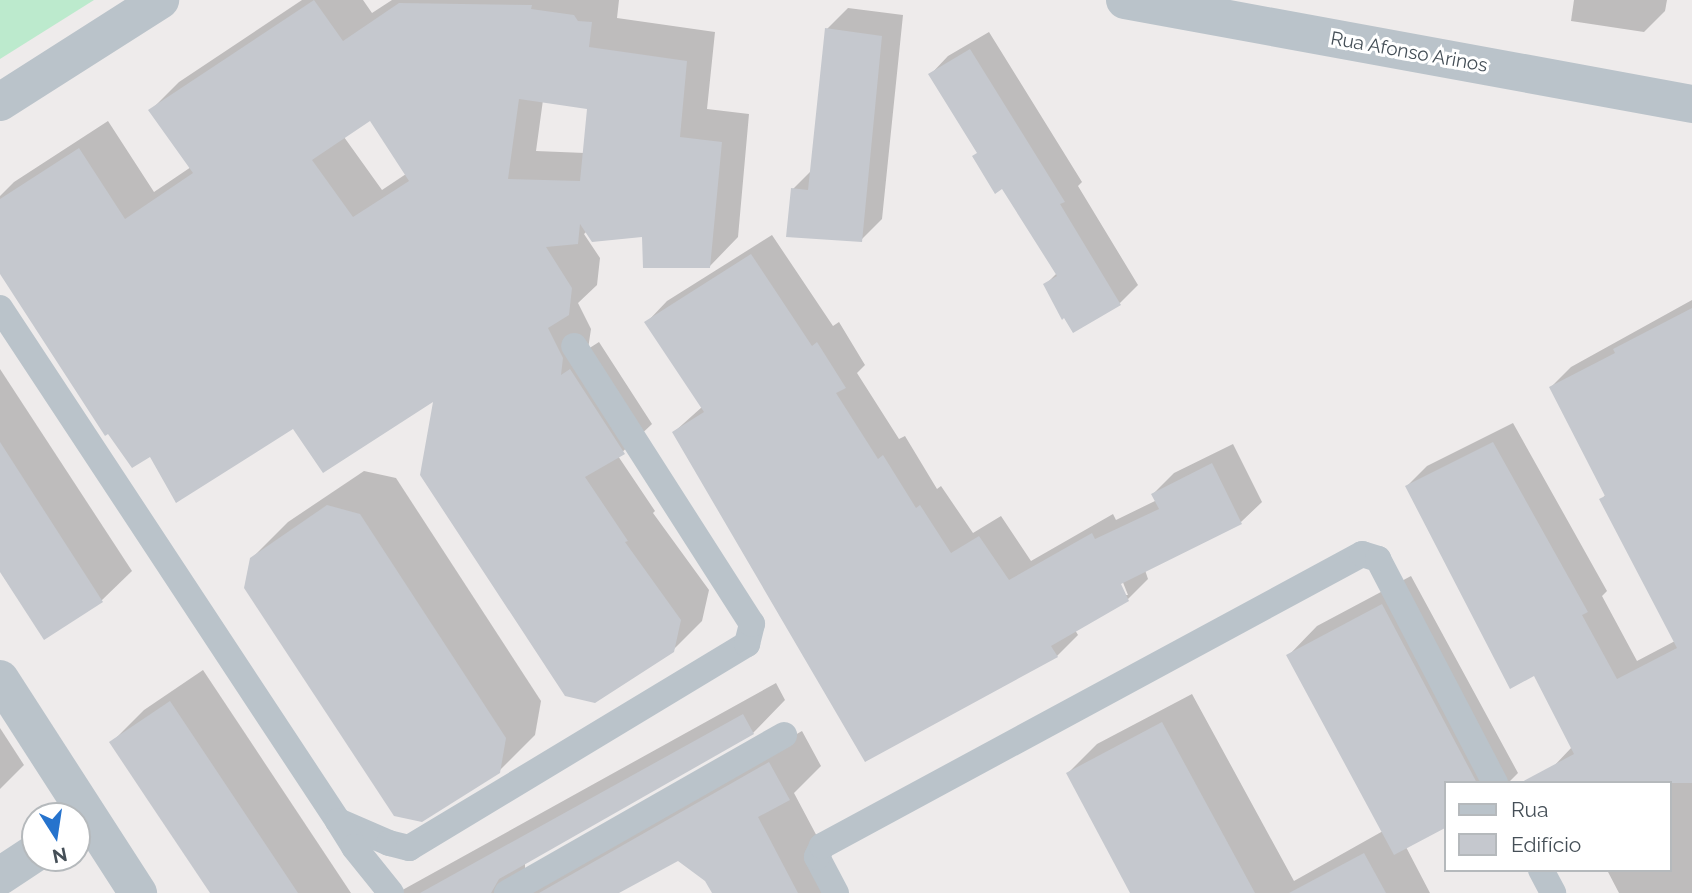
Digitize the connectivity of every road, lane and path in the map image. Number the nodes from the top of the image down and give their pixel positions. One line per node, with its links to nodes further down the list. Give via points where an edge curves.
1 (1125, 0): 4 (street, Rua Afonso Arinos)
2 (147, 5): 3 (street)
3 (0, 102)
4 (1692, 104)
5 (0, 308): 11 (lane)
6 (574, 346): 11 (lane, via 752,624 747,644 409,848)
7 (0, 679): 10 (street)
8 (784, 735): 18 (lane)
9 (1494, 781): 19 (lane, via 1378,559 1362,554 822,846 817,857)
10 (72, 802)
11 (338, 821): 17 (lane)
12 (91, 831): 16 (street)
13 (21, 862): 15 (street)
14 (1542, 872): 20 (lane)
15 (0, 876)
16 (138, 893)
17 (391, 893)
18 (507, 893)
19 (836, 893)
20 (1553, 893)

